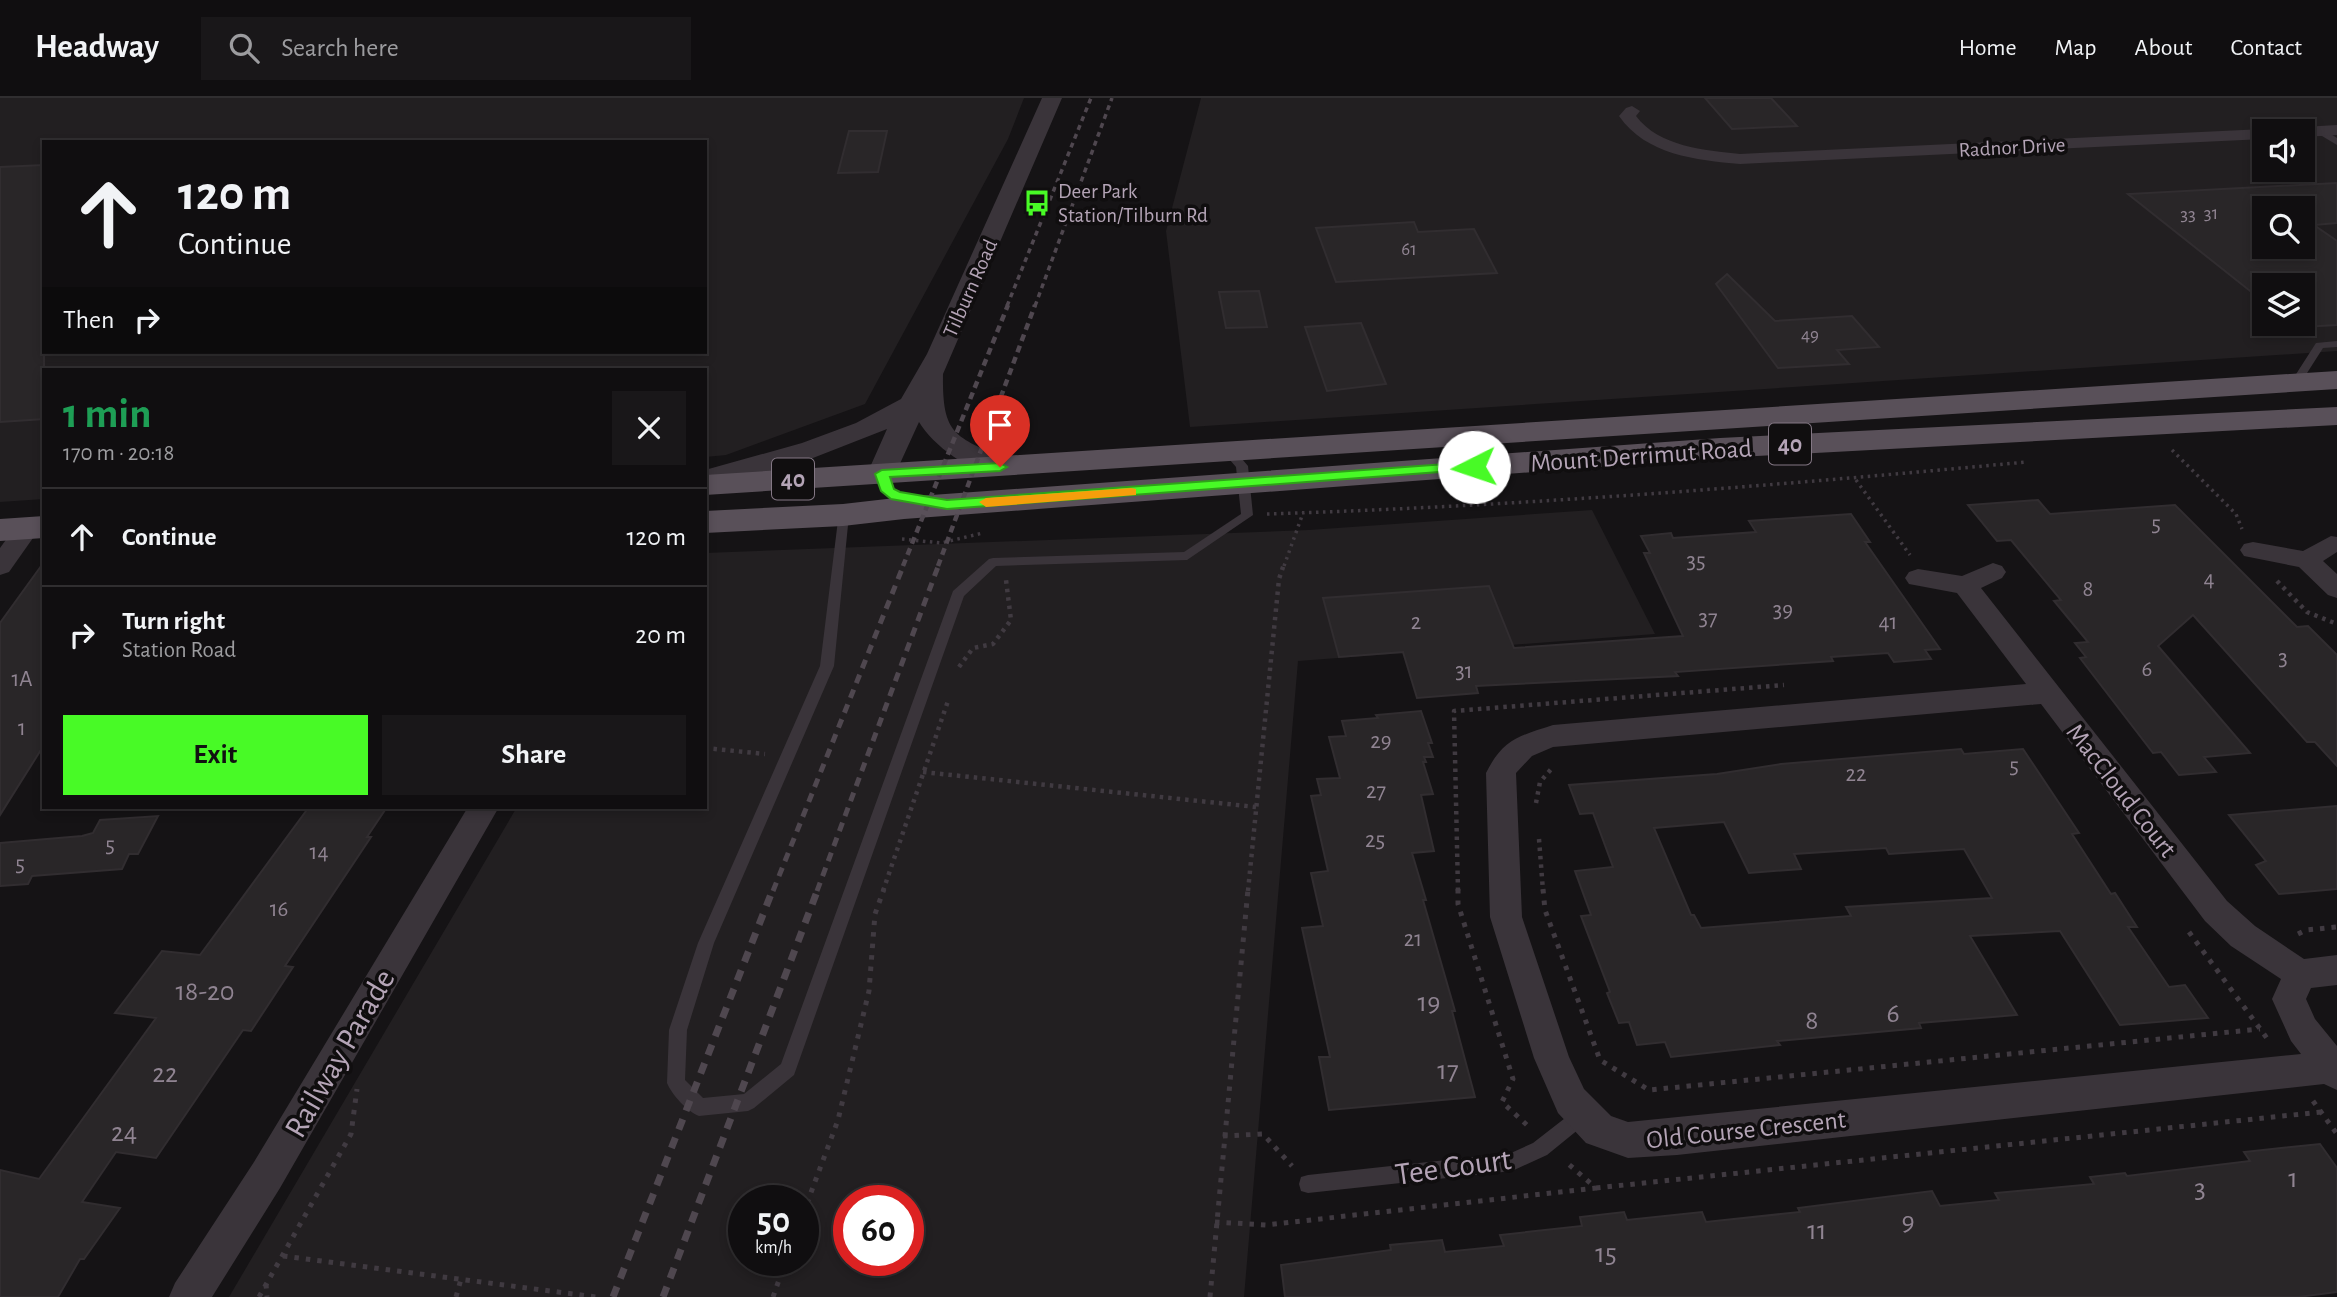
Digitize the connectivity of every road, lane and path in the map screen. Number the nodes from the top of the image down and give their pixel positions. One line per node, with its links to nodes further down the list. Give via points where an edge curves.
1 (1052, 98): 7 (street, Tilburn Road)
2 (1629, 104): 4 (street, Radnor Drive, via 1632,125 1650,137 1706,156 1759,158)
3 (2320, 131): 5 (lane)
4 (2252, 135)
5 (2337, 142)
6 (2337, 344): 9 (lane, via 2320,345)
7 (929, 373): 10 (street, Tilburn Road); 16 (street, via 930,415 942,434)
8 (2337, 380): 9 (main road, Mount Derrimut Road / 40)
9 (2296, 383): 13 (main road, Mount Derrimut Road / 40)
10 (912, 404): 17 (street, Tilburn Road); 18 (street, via 779,460)
11 (2337, 416): 13 (main road, Mount Derrimut Road / 40, via 1734,447)
12 (2182, 446): 30 (path, via 2169,447 2236,514)
13 (1442, 454): 14 (main road, Mount Derrimut Road / 40); 21 (main road, Mount Derrimut Road / 40)
14 (1163, 457): 16 (main road, Mount Derrimut Road / 40); 21 (lane, via 1233,456 1242,466)
15 (2032, 461): 19 (path)
16 (1000, 467): 17 (main road, 40)
17 (882, 474): 20 (main road, 40); 22 (main road, via 888,491 896,496); 24 (main road)
18 (707, 479)
19 (1855, 479): 23 (path, via 1465,508); 34 (path)
20 (707, 485)
21 (1246, 500): 22 (main road, Mount Derrimut Road / 40); 23 (path); 35 (lane, via 1187,556 993,562)
22 (947, 505): 24 (main road, 40)
23 (1303, 513): 51 (path, via 1279,579)
24 (844, 515): 25 (main road, 40); 46 (lane, via 827,666)
25 (707, 522)
26 (24, 529): 33 (street)
27 (988, 532): 28 (path)
28 (967, 536): 29 (path, via 941,542); 35 (path, via 972,557)
29 (916, 540)
30 (2248, 541): 32 (street)
31 (2331, 544): 32 (street)
32 (2307, 560): 39 (street)
33 (0, 566)
34 (1914, 567): 38 (street)
35 (985, 569): 41 (path, via 1006,580 1012,620 993,644 972,648); 48 (lane, via 958,594)
36 (1993, 572): 38 (street)
37 (2272, 576): 40 (path, via 2307,612)
38 (1965, 584): 44 (street, MacCloud Court)
39 (2337, 589)
40 (2337, 624)
41 (955, 679)
42 (1787, 685): 61 (path, via 1454,711 1458,904 1513,1079 1502,1102)
43 (951, 692): 49 (path)
44 (2047, 693): 55 (street, MacCloud Court, via 2216,911 2243,936); 59 (street, Old Course Crescent, via 1553,736 1508,756 1501,773 1506,917 1552,1058 1571,1101)
45 (707, 747): 46 (path)
46 (787, 757): 48 (lane, via 706,943 678,1030 676,1083 699,1107 748,1102 788,1069)
47 (1563, 764): 50 (path, via 1553,767 1540,782)
48 (896, 769): 49 (path)
49 (925, 772): 51 (path); 64 (path, via 875,914 869,991 838,1120)
50 (1536, 806)
51 (1256, 807): 60 (path)
52 (483, 809): 71 (street, Railway Parade, via 267,1175)
53 (1538, 832): 56 (path, via 1545,910 1600,1060 1649,1090)
54 (2337, 970): 55 (street)
55 (2300, 974): 57 (street, via 2289,999 2302,1030)
56 (2260, 1029)
57 (2335, 1070): 59 (street, Old Course Crescent, via 1628,1140 1599,1130)
58 (2321, 1112): 65 (path)
59 (1584, 1114): 61 (lane, Tee Court)
60 (1223, 1136): 63 (path, via 1263,1134); 66 (path)
61 (1546, 1144): 63 (lane, Tee Court, via 1512,1162); 65 (path)
62 (325, 1183): 67 (path)
63 (1308, 1184)
64 (814, 1185)
65 (1597, 1188): 66 (path, via 1266,1225)
66 (1215, 1222): 77 (path)
67 (283, 1256): 69 (path); 70 (path)
68 (780, 1276): 76 (path)
69 (461, 1279): 74 (path); 75 (path)
70 (267, 1284): 72 (path); 73 (path)
71 (189, 1297)
72 (259, 1297)
73 (267, 1297)
74 (456, 1297)
75 (596, 1297)
76 (773, 1297)
77 (1210, 1297)

